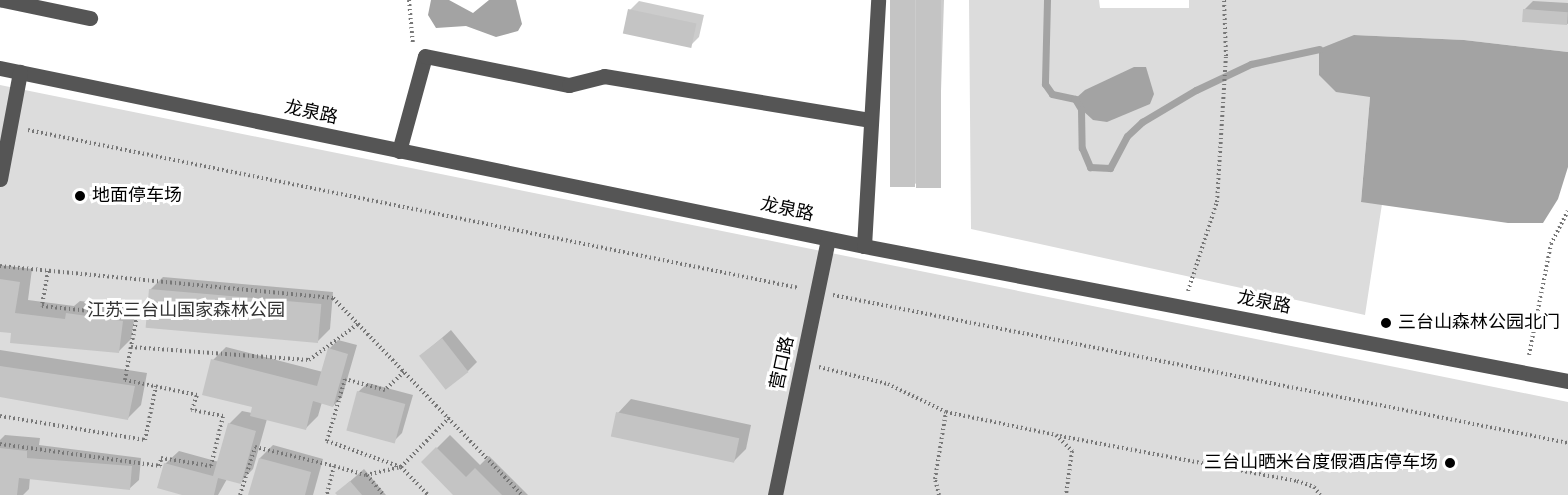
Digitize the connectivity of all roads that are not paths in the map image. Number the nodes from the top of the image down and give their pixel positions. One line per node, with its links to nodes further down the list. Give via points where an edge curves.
1 (3, 0): 3 (street)
2 (878, 0): 10 (street)
3 (90, 18)
4 (0, 68): 5 (street, 龙泉路)
5 (20, 72): 7 (street, 龙泉路); 8 (street)
6 (869, 120): 7 (street, via 604,76 569,85 425,56)
7 (399, 151): 9 (street, 龙泉路)
8 (0, 179)
9 (828, 239): 10 (street, 龙泉路); 12 (street, 营口路)
10 (864, 246): 11 (street, 龙泉路)
11 (1568, 381)
12 (775, 495)

